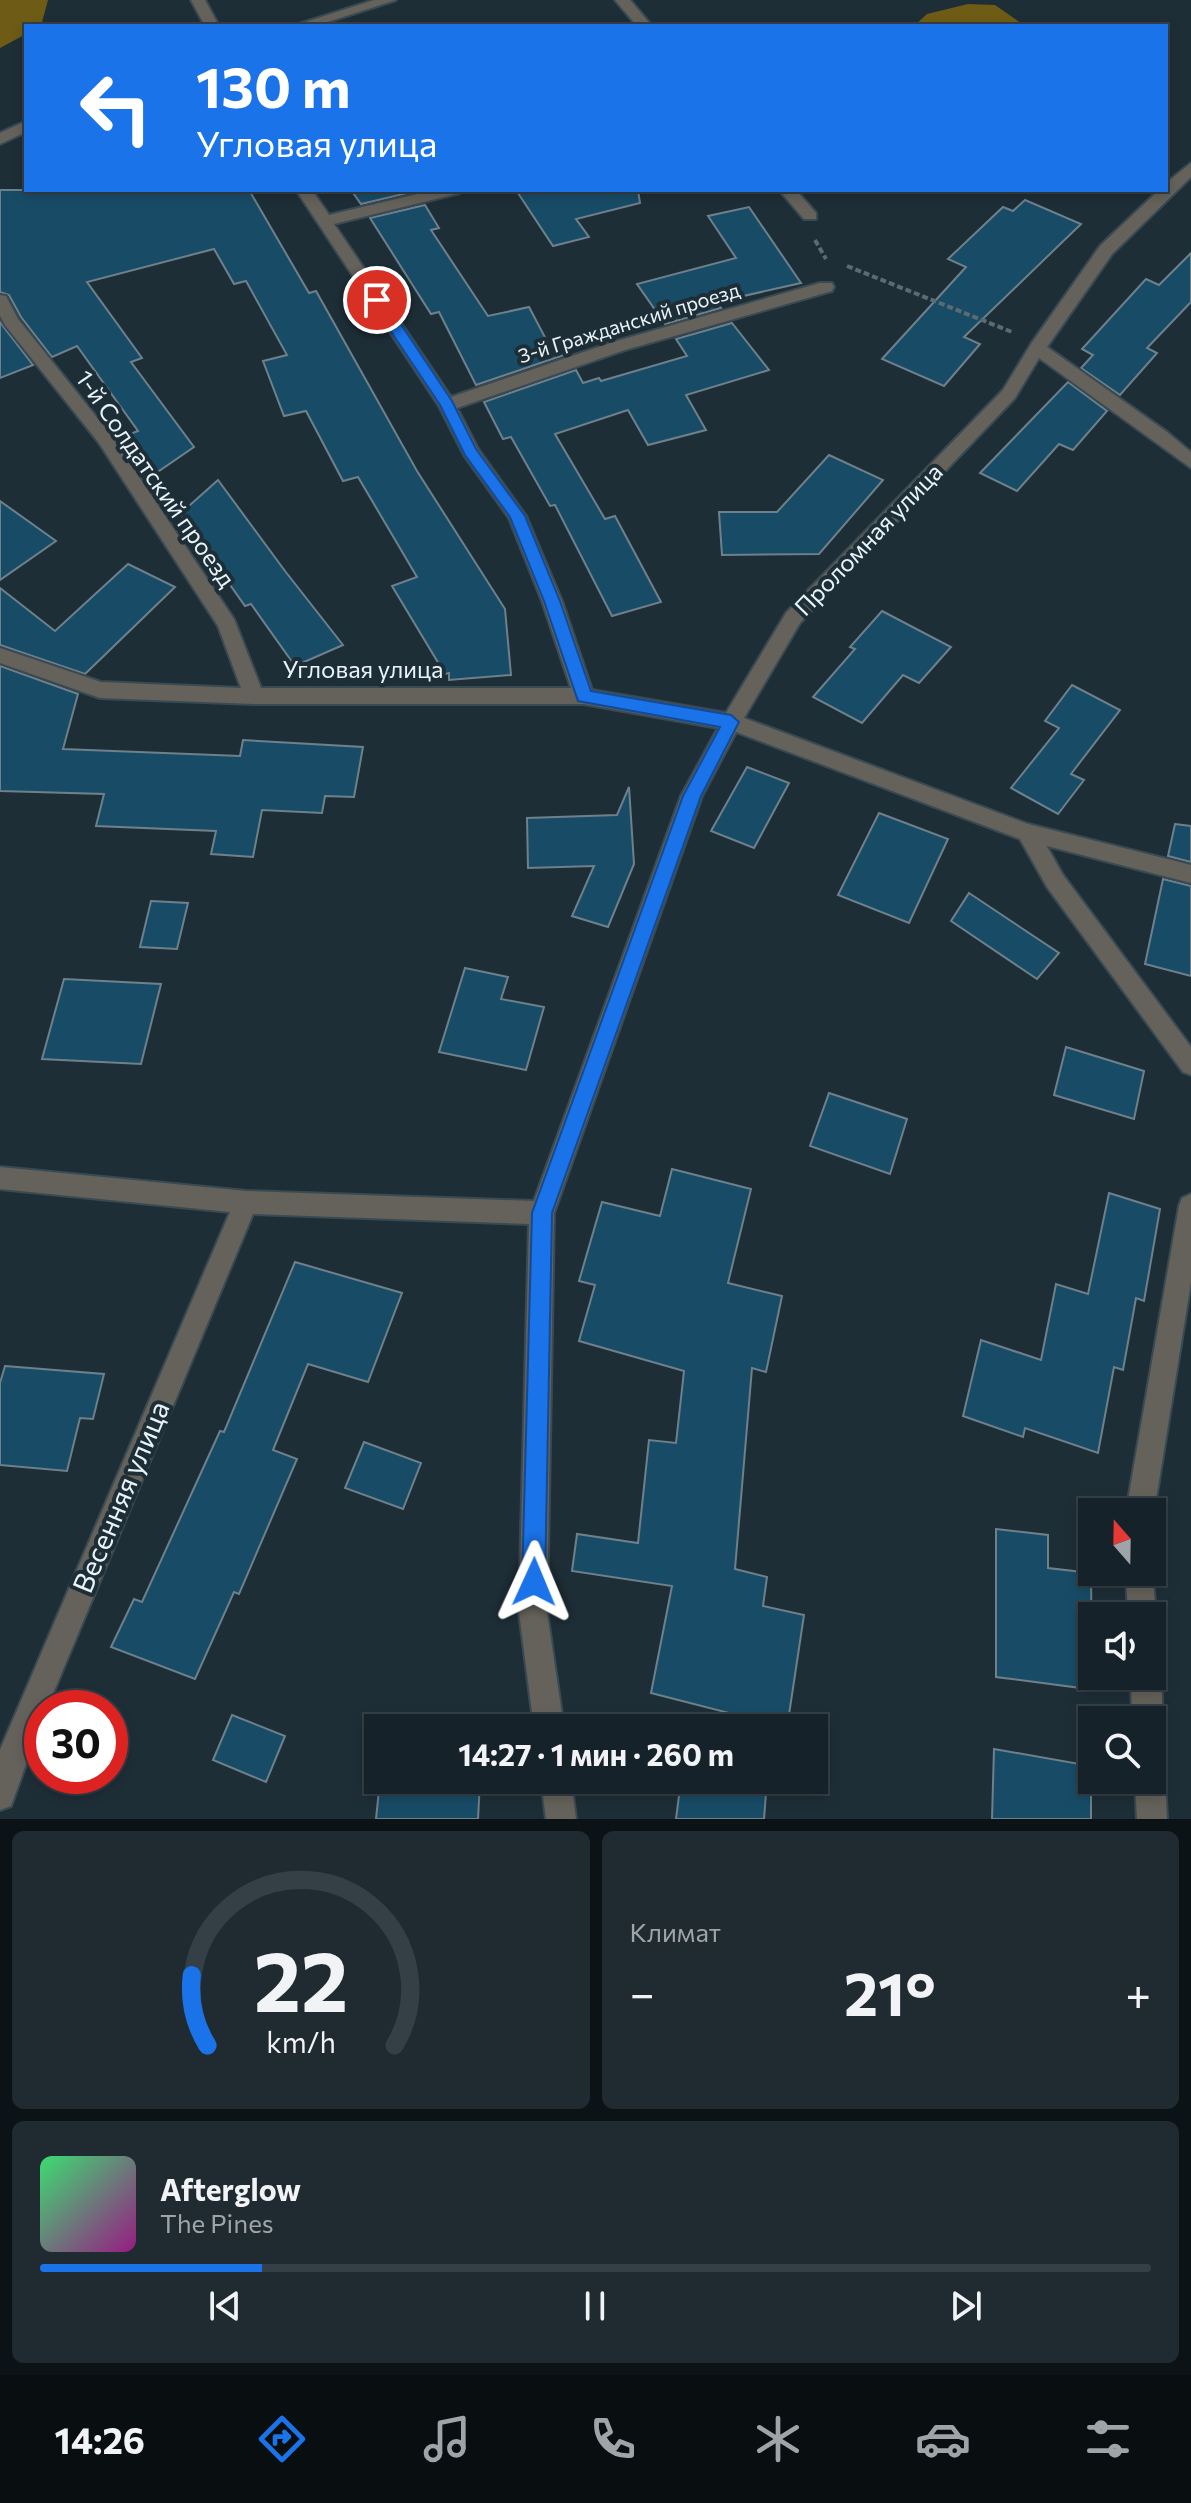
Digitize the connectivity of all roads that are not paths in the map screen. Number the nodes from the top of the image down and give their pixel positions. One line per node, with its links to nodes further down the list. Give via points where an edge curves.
1 (198, 0): 4 (street)
2 (389, 0): 5 (street)
3 (622, 0): 6 (street)
4 (211, 24)
5 (307, 24)
6 (643, 24)
7 (24, 127): 8 (street)
8 (0, 139)
9 (1191, 168): 10 (street, Проломная улица)
10 (1168, 190)
11 (305, 192): 16 (street)
12 (446, 192): 16 (street)
13 (789, 192): 15 (street)
14 (1166, 192): 19 (street, Проломная улица, via 1106,250)
15 (810, 216)
16 (325, 221): 20 (street)
17 (826, 287): 20 (street, 3-й Гражданский проезд, via 619,346)
18 (0, 300): 23 (street, 1-й Солдатский проезд, via 105,439 227,624)
19 (1037, 348): 21 (street); 25 (street, Проломная улица, via 1009,394 793,618)
20 (447, 405): 24 (street, via 470,451 517,516)
21 (1191, 462)
22 (0, 655): 23 (street, Угловая улица, via 100,690)
23 (254, 696): 24 (street, Угловая улица)
24 (584, 696): 25 (street, Угловая улица)
25 (731, 722): 26 (street); 32 (street, Проломная улица, via 692,796)
26 (1028, 833): 27 (street); 28 (street, via 1055,881)
27 (1191, 874)
28 (1191, 1065)
29 (0, 1178): 30 (street)
30 (246, 1202): 32 (street); 37 (street, Весенняя улица)
31 (1191, 1206): 33 (street)
32 (542, 1213): 34 (street, Проломная улица, via 533,1612)
33 (1142, 1498)
34 (547, 1714)
35 (558, 1794): 38 (street)
36 (1151, 1794): 39 (street)
37 (0, 1795)
38 (561, 1819)
39 (1152, 1819)

